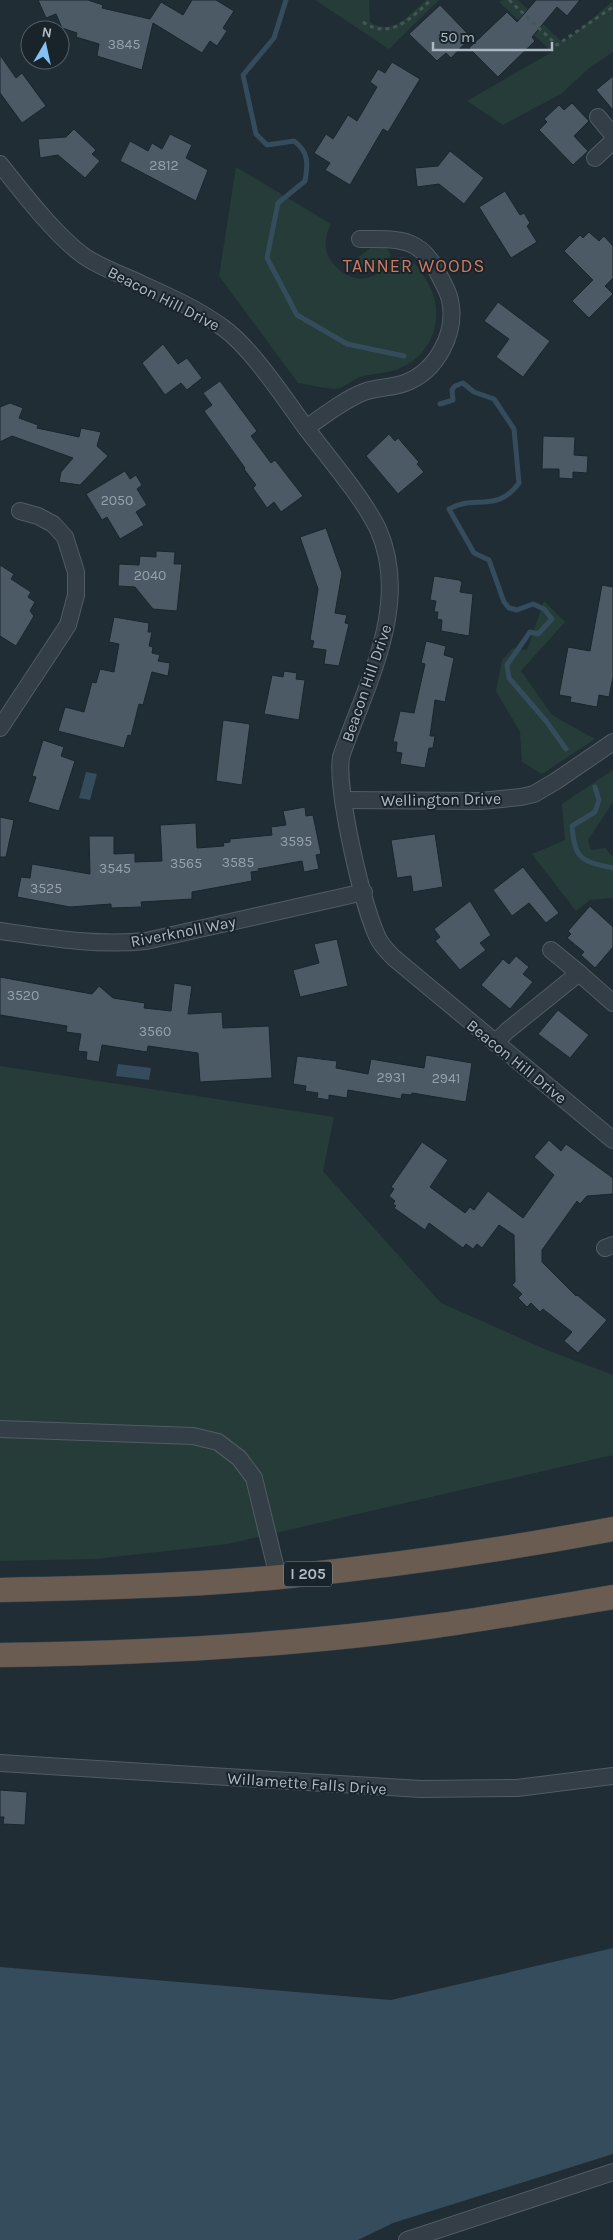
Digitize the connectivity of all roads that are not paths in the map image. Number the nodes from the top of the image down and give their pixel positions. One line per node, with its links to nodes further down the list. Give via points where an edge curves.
1 (598, 117): 2 (street)
2 (613, 135)
3 (613, 141): 4 (street)
4 (595, 158)
5 (0, 164): 7 (street, Beacon Hill Drive, via 83,255 190,307 232,334)
6 (360, 239): 7 (street, via 399,239 420,249 436,268 449,298 451,314 447,336 439,355 413,379 365,392)
7 (306, 428): 11 (street, Beacon Hill Drive, via 377,528 390,582 385,632 340,757 339,780)
8 (20, 511): 9 (street, via 53,524 65,538 76,572 76,596 68,625)
9 (0, 728)
10 (613, 742): 11 (street, Wellington Drive, via 534,794 521,797 481,801)
11 (343, 800): 12 (street, Beacon Hill Drive)
12 (364, 892): 13 (street, Riverknoll Way, via 146,941 114,944); 17 (street, Beacon Hill Drive, via 372,923 385,949)
13 (0, 931)
14 (551, 950): 15 (street)
15 (579, 973): 16 (street); 17 (street)
16 (613, 1003)
17 (495, 1043): 18 (street, Beacon Hill Drive)
18 (613, 1140)
19 (0, 1429): 21 (street, via 193,1436 218,1442 239,1458 254,1478)
20 (613, 1529): 21 (highway, I 205, via 436,1560)
21 (278, 1577): 22 (highway, I 205)
22 (0, 1590)
23 (613, 1597): 24 (highway, via 432,1626 303,1640 183,1649)
24 (0, 1655)
25 (0, 1763): 26 (street, Willamette Falls Drive, via 421,1789 536,1787)
26 (613, 1776)
27 (613, 2172): 28 (street)
28 (407, 2240)

